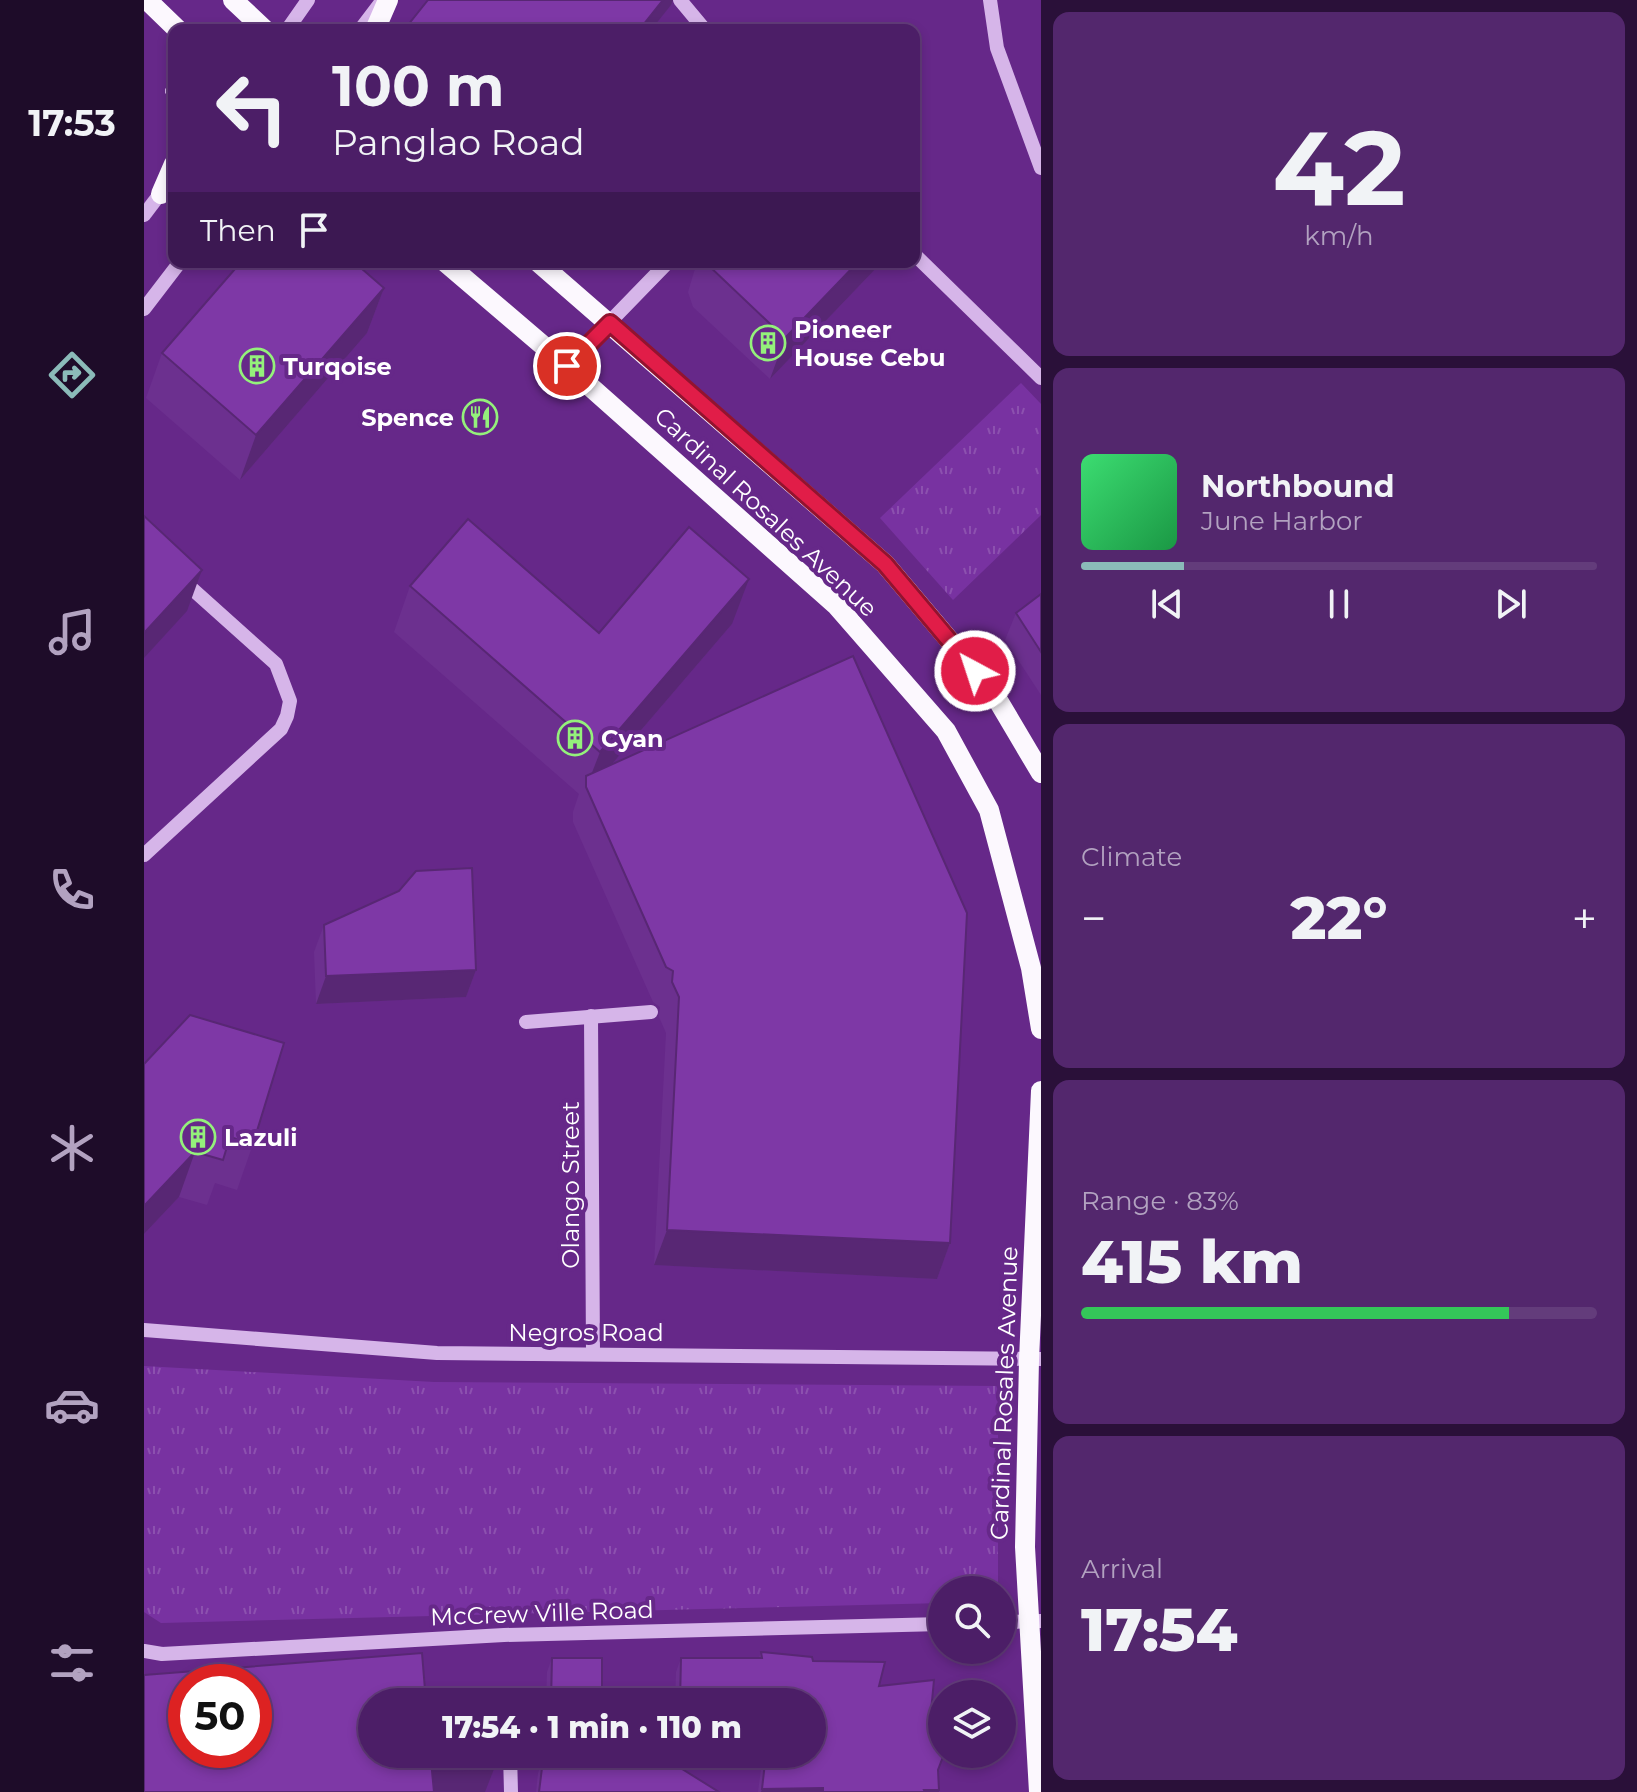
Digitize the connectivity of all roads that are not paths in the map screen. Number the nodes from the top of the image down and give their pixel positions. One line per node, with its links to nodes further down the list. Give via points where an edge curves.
1 (147, 0): 7 (main road)
2 (233, 0): 8 (main road)
3 (308, 0): 9 (street)
4 (385, 0): 10 (street); 11 (main road)
5 (680, 0): 12 (street)
6 (990, 0): 13 (street, via 997,48)
7 (172, 24)
8 (259, 24)
9 (291, 24)
10 (365, 24)
11 (377, 24)
12 (700, 24)
13 (1041, 168)
14 (168, 178): 16 (main road)
15 (168, 184): 16 (street)
16 (161, 194): 17 (street)
17 (144, 215)
18 (920, 260): 26 (street)
19 (175, 268): 23 (street)
20 (452, 268): 25 (main road, Cardinal Rosales Avenue)
21 (545, 268): 24 (main road, Cardinal Rosales Avenue)
22 (662, 268): 24 (street)
23 (144, 309)
24 (610, 323): 25 (street); 28 (main road, Cardinal Rosales Avenue, via 885,564 993,692)
25 (567, 366): 33 (main road, Cardinal Rosales Avenue, via 836,605 946,731 989,810 1031,968)
26 (1041, 378)
27 (166, 566): 29 (street, via 276,664 290,701 281,729)
28 (1041, 773)
29 (144, 855)
30 (651, 1012): 31 (street)
31 (591, 1016): 32 (street); 36 (street, Olango Street)
32 (526, 1022)
33 (1041, 1029)
34 (1041, 1091): 37 (main road, Cardinal Rosales Avenue)
35 (144, 1330): 36 (street, Negros Road, via 437,1353)
36 (593, 1353): 37 (street, Negros Road)
37 (1035, 1359): 38 (main road, Cardinal Rosales Avenue, via 1025,1547)
38 (1035, 1622): 43 (main road, Cardinal Rosales Avenue)
39 (928, 1624): 40 (street, McCrew Ville Road)
40 (144, 1651)
41 (510, 1768): 42 (street)
42 (511, 1792)
43 (1039, 1792)

